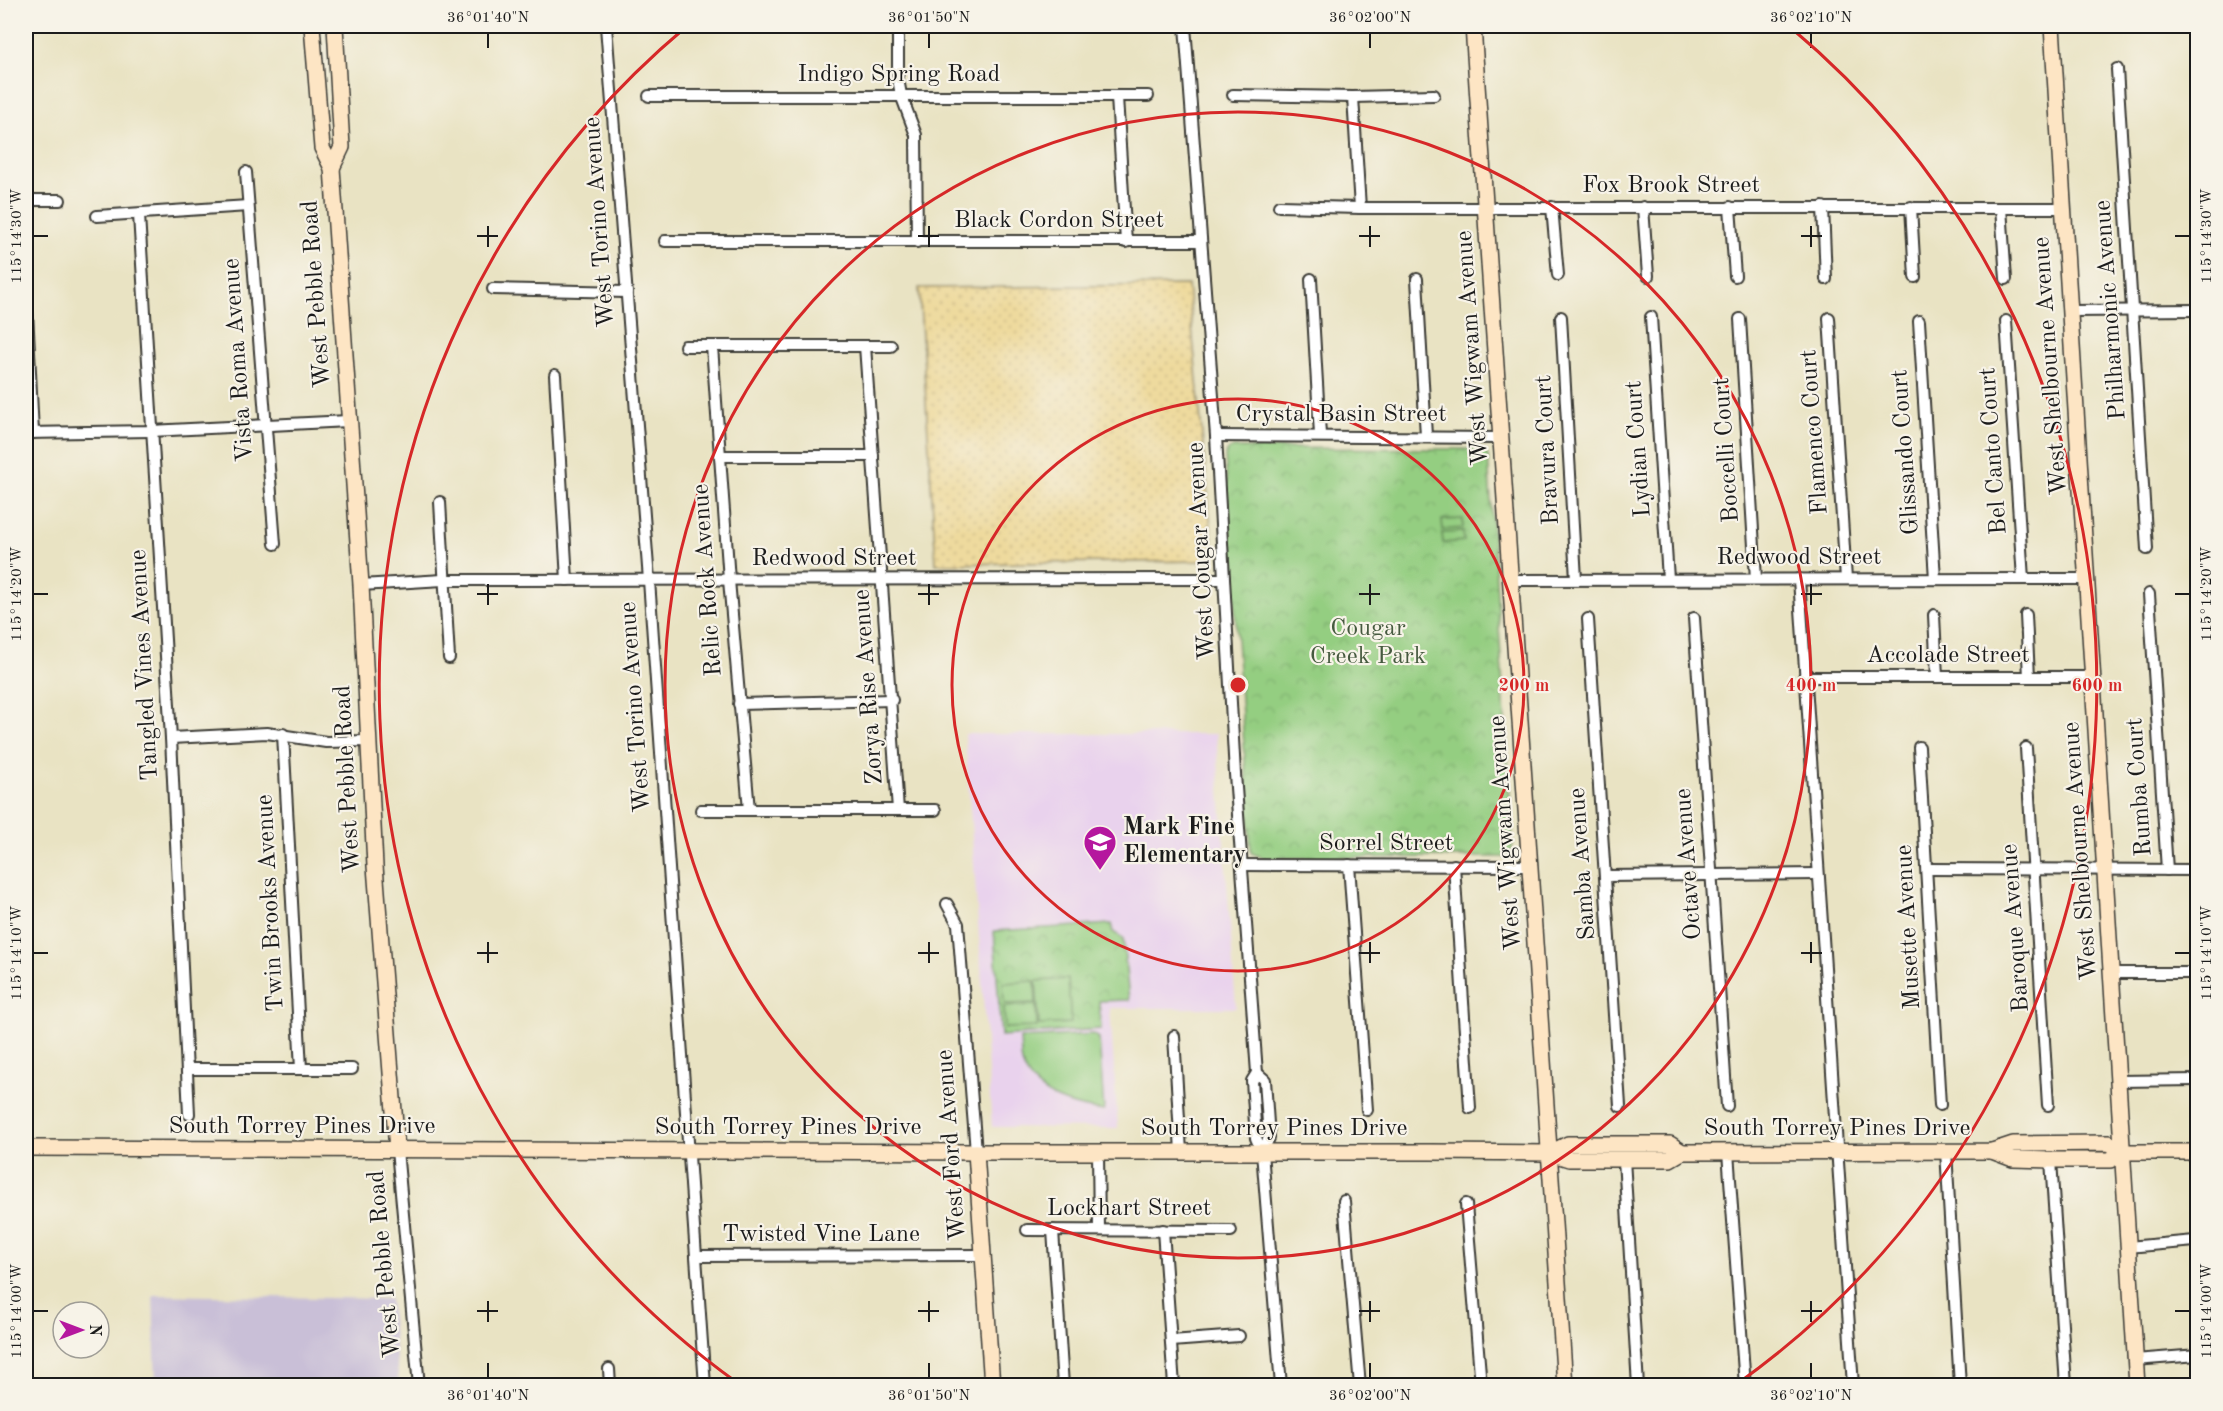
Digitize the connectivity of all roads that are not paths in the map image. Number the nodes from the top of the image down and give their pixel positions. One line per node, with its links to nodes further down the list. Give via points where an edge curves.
1 (312, 26): 16 (street, West Pebble Road, via 322,148)
2 (335, 26): 16 (street, West Pebble Road, via 342,147)
3 (606, 26): 47 (street, West Torino Avenue)
4 (897, 26): 9 (street)
5 (1185, 26): 34 (street, West Cougar Avenue)
6 (1473, 26): 28 (street, West Wigwam Avenue)
7 (2052, 26): 30 (street, West Shelbourne Avenue)
8 (2117, 69): 48 (street, Philharmonic Avenue)
9 (901, 95): 12 (street, Indigo Spring Road); 14 (street, Indigo Spring Road); 35 (street, via 916,135)
10 (1233, 95): 15 (street)
11 (1434, 95): 15 (street)
12 (649, 96)
13 (1148, 96): 14 (street, Indigo Spring Road)
14 (1117, 97): 36 (street)
15 (1353, 97): 27 (street)
16 (332, 168): 62 (street, West Pebble Road)
17 (246, 172): 20 (street, Vista Roma Avenue)
18 (26, 200): 19 (street)
19 (60, 200)
20 (248, 206): 31 (street); 63 (street, Vista Roma Avenue)
21 (1279, 206): 27 (street, Fox Brook Street)
22 (1552, 207): 23 (street, Fox Brook Street); 28 (street, Fox Brook Street); 37 (street)
23 (1643, 207): 24 (street, Fox Brook Street); 38 (street)
24 (1730, 207): 25 (street, Fox Brook Street); 39 (street)
25 (1822, 207): 26 (street, Fox Brook Street); 43 (street)
26 (1911, 207): 29 (street, Fox Brook Street); 40 (street)
27 (1360, 208): 28 (street, Fox Brook Street)
28 (1486, 208): 69 (street, West Wigwam Avenue)
29 (2001, 208): 30 (street, Fox Brook Street); 44 (street)
30 (2063, 208): 50 (street, West Shelbourne Avenue)
31 (139, 215): 32 (street); 64 (street, Tangled Vines Avenue)
32 (97, 216)
33 (664, 241): 35 (street, Black Cordon Street)
34 (1201, 241): 36 (street, Black Cordon Street); 67 (street, West Cougar Avenue)
35 (916, 242): 36 (street, Black Cordon Street)
36 (1126, 242)
37 (1558, 275)
38 (1648, 276)
39 (1735, 276)
40 (1915, 277)
41 (1311, 279): 66 (street)
42 (1417, 279): 68 (street)
43 (1827, 279)
44 (2006, 279)
45 (493, 289): 47 (street)
46 (26, 290): 65 (street)
47 (627, 292): 86 (street, West Torino Avenue)
48 (2132, 310): 49 (street); 50 (street); 74 (street, Philharmonic Avenue)
49 (2198, 310)
50 (2070, 311): 83 (street, West Shelbourne Avenue)
51 (1651, 316): 77 (street, Lydian Court)
52 (1561, 317): 76 (street, Bravura Court)
53 (1828, 318): 80 (street, Flamenco Court)
54 (1740, 319): 78 (street, Boccelli Court)
55 (1919, 321): 81 (street, Glissando Court)
56 (2006, 321): 82 (street, Bel Canto Court)
57 (685, 346): 58 (street)
58 (712, 346): 59 (street); 70 (street, Relic Rock Avenue)
59 (865, 346): 60 (street); 71 (street, Zorya Rise Avenue)
60 (891, 346)
61 (555, 375): 85 (street)
62 (348, 421): 63 (street); 90 (street, West Pebble Road)
63 (265, 426): 64 (street); 73 (street, Vista Roma Avenue)
64 (151, 431): 65 (street); 104 (street, Tangled Vines Avenue)
65 (29, 433)
66 (1320, 435): 67 (street, Crystal Basin Street); 68 (street, Crystal Basin Street)
67 (1216, 436): 75 (street, West Cougar Avenue)
68 (1426, 436): 69 (street, Crystal Basin Street)
69 (1501, 438): 89 (street, West Wigwam Avenue)
70 (720, 456): 71 (street); 87 (street, Relic Rock Avenue)
71 (873, 456): 88 (street, Zorya Rise Avenue)
72 (440, 502): 84 (street)
73 (275, 544)
74 (2148, 549)
75 (1224, 579): 88 (street, Redwood Street); 112 (street, West Cougar Avenue)
76 (1576, 579): 77 (street, Redwood Street); 89 (street, Redwood Street)
77 (1668, 579): 78 (street, Redwood Street)
78 (1756, 579): 79 (street, Redwood Street)
79 (1799, 579): 80 (street, Redwood Street); 97 (street)
80 (1846, 579): 81 (street, Redwood Street)
81 (1935, 579): 82 (street, Redwood Street)
82 (2023, 579): 83 (street, Redwood Street)
83 (2086, 579): 100 (street, West Shelbourne Avenue)
84 (443, 580): 85 (street, Redwood Street); 90 (street, Redwood Street); 96 (street)
85 (567, 580): 86 (street, Redwood Street)
86 (649, 580): 87 (street, Redwood Street); 142 (street, West Torino Avenue)
87 (729, 580): 88 (street, Redwood Street); 102 (street, Relic Rock Avenue)
88 (882, 580): 101 (street, Zorya Rise Avenue)
89 (1512, 580): 115 (street, West Wigwam Avenue)
90 (361, 585): 105 (street, West Pebble Road)
91 (2149, 594): 119 (street, Rumba Court)
92 (1934, 615): 98 (street)
93 (2026, 615): 99 (street)
94 (1694, 618): 121 (street, Octave Avenue)
95 (1588, 619): 123 (street, Samba Avenue)
96 (449, 658)
97 (1804, 677): 98 (street, Accolade Street); 122 (street)
98 (1937, 677): 99 (street, Accolade Street)
99 (2029, 677): 100 (street, Accolade Street)
100 (2092, 677): 118 (street, West Shelbourne Avenue)
101 (892, 700): 102 (street); 110 (street, Zorya Rise Avenue)
102 (739, 704): 109 (street, Relic Rock Avenue)
103 (283, 734): 104 (street); 105 (street, via 326,742); 129 (street, Twin Brooks Avenue)
104 (171, 738): 128 (street, Tangled Vines Avenue)
105 (368, 741): 141 (street, West Pebble Road)
106 (1919, 747): 116 (street, Musette Avenue)
107 (2025, 748): 117 (street, Baroque Avenue)
108 (701, 810): 109 (street)
109 (748, 810): 110 (street)
110 (898, 810): 111 (street)
111 (935, 810)
112 (1242, 865): 113 (street, Sorrel Street); 148 (street, West Cougar Avenue, via 1257,1073 1264,1080 1269,1138)
113 (1349, 865): 114 (street, Sorrel Street); 138 (street)
114 (1454, 865): 115 (street, Sorrel Street); 137 (street)
115 (1530, 866): 154 (street, West Wigwam Avenue)
116 (1927, 869): 117 (street); 133 (street, Musette Avenue)
117 (2034, 869): 118 (street); 134 (street, Baroque Avenue)
118 (2105, 870): 119 (street); 125 (street, West Shelbourne Avenue)
119 (2167, 870): 120 (street)
120 (2198, 870)
121 (1711, 874): 122 (street); 123 (street); 136 (street, Octave Avenue)
122 (1818, 874): 151 (street)
123 (1605, 876): 135 (street, Samba Avenue)
124 (947, 904): 145 (street, West Ford Avenue, via 958,924)
125 (2111, 973): 126 (street); 132 (street, West Shelbourne Avenue)
126 (2198, 973)
127 (1174, 1036): 147 (street)
128 (187, 1069): 129 (street); 139 (street, Tangled Vines Avenue)
129 (301, 1069): 130 (street)
130 (352, 1069)
131 (2198, 1080): 132 (street)
132 (2117, 1081): 152 (street, West Shelbourne Avenue)
133 (1940, 1105)
134 (2048, 1105)
135 (1620, 1106)
136 (1727, 1106)
137 (1470, 1108)
138 (1367, 1110)
139 (189, 1114)
140 (26, 1148): 141 (street, South Torrey Pines Drive)
141 (397, 1150): 142 (street, South Torrey Pines Drive); 173 (street, West Pebble Road)
142 (689, 1150): 145 (street, South Torrey Pines Drive); 166 (street, West Torino Avenue)
143 (1946, 1151): 144 (street, South Torrey Pines Drive); 151 (street, South Torrey Pines Drive); 186 (street)
144 (1992, 1151): 152 (street, South Torrey Pines Drive, via 2013,1144 2109,1143); 156 (street, South Torrey Pines Drive, via 2013,1159)
145 (976, 1152): 146 (street, South Torrey Pines Drive); 167 (street, West Ford Avenue)
146 (1098, 1152): 147 (street, South Torrey Pines Drive); 161 (street)
147 (1181, 1152): 148 (street, South Torrey Pines Drive)
148 (1263, 1152): 154 (street, South Torrey Pines Drive); 179 (street, West Cougar Avenue)
149 (1682, 1152): 150 (street, South Torrey Pines Drive); 154 (street, South Torrey Pines Drive, via 1670,1144 1568,1144); 155 (street, South Torrey Pines Drive, via 1670,1159)
150 (1728, 1152): 151 (street, South Torrey Pines Drive); 184 (street)
151 (1836, 1152): 185 (street)
152 (2123, 1152): 153 (street, South Torrey Pines Drive); 156 (street, South Torrey Pines Drive, via 2110,1160); 165 (street, West Shelbourne Avenue)
153 (2198, 1152)
154 (1550, 1153): 155 (street, South Torrey Pines Drive, via 1569,1159); 182 (street, West Wigwam Avenue)
155 (1624, 1159): 183 (street)
156 (2051, 1160): 187 (street)
157 (1344, 1201): 180 (street)
158 (1466, 1204): 181 (street)
159 (1027, 1230): 160 (street, Lockhart Street)
160 (1053, 1230): 161 (street, Lockhart Street); 177 (street)
161 (1099, 1230): 162 (street, Lockhart Street)
162 (1163, 1230): 163 (street, Lockhart Street); 169 (street)
163 (1231, 1231)
164 (2195, 1241): 165 (street)
165 (2128, 1247): 171 (street, West Shelbourne Avenue)
166 (696, 1256): 167 (street, Twisted Vine Lane); 175 (street, West Torino Avenue)
167 (983, 1256): 176 (street, West Ford Avenue)
168 (1239, 1336): 169 (street)
169 (1171, 1341): 178 (street)
170 (2198, 1356): 171 (street)
171 (2135, 1360): 188 (street, West Shelbourne Avenue)
172 (609, 1369): 174 (street)
173 (419, 1386)
174 (610, 1386)
175 (705, 1386)
176 (992, 1386)
177 (1063, 1386)
178 (1174, 1386)
179 (1281, 1386)
180 (1359, 1386)
181 (1481, 1386)
182 (1565, 1386)
183 (1638, 1386)
184 (1744, 1386)
185 (1853, 1386)
186 (1960, 1386)
187 (2066, 1386)
188 (2137, 1386)

